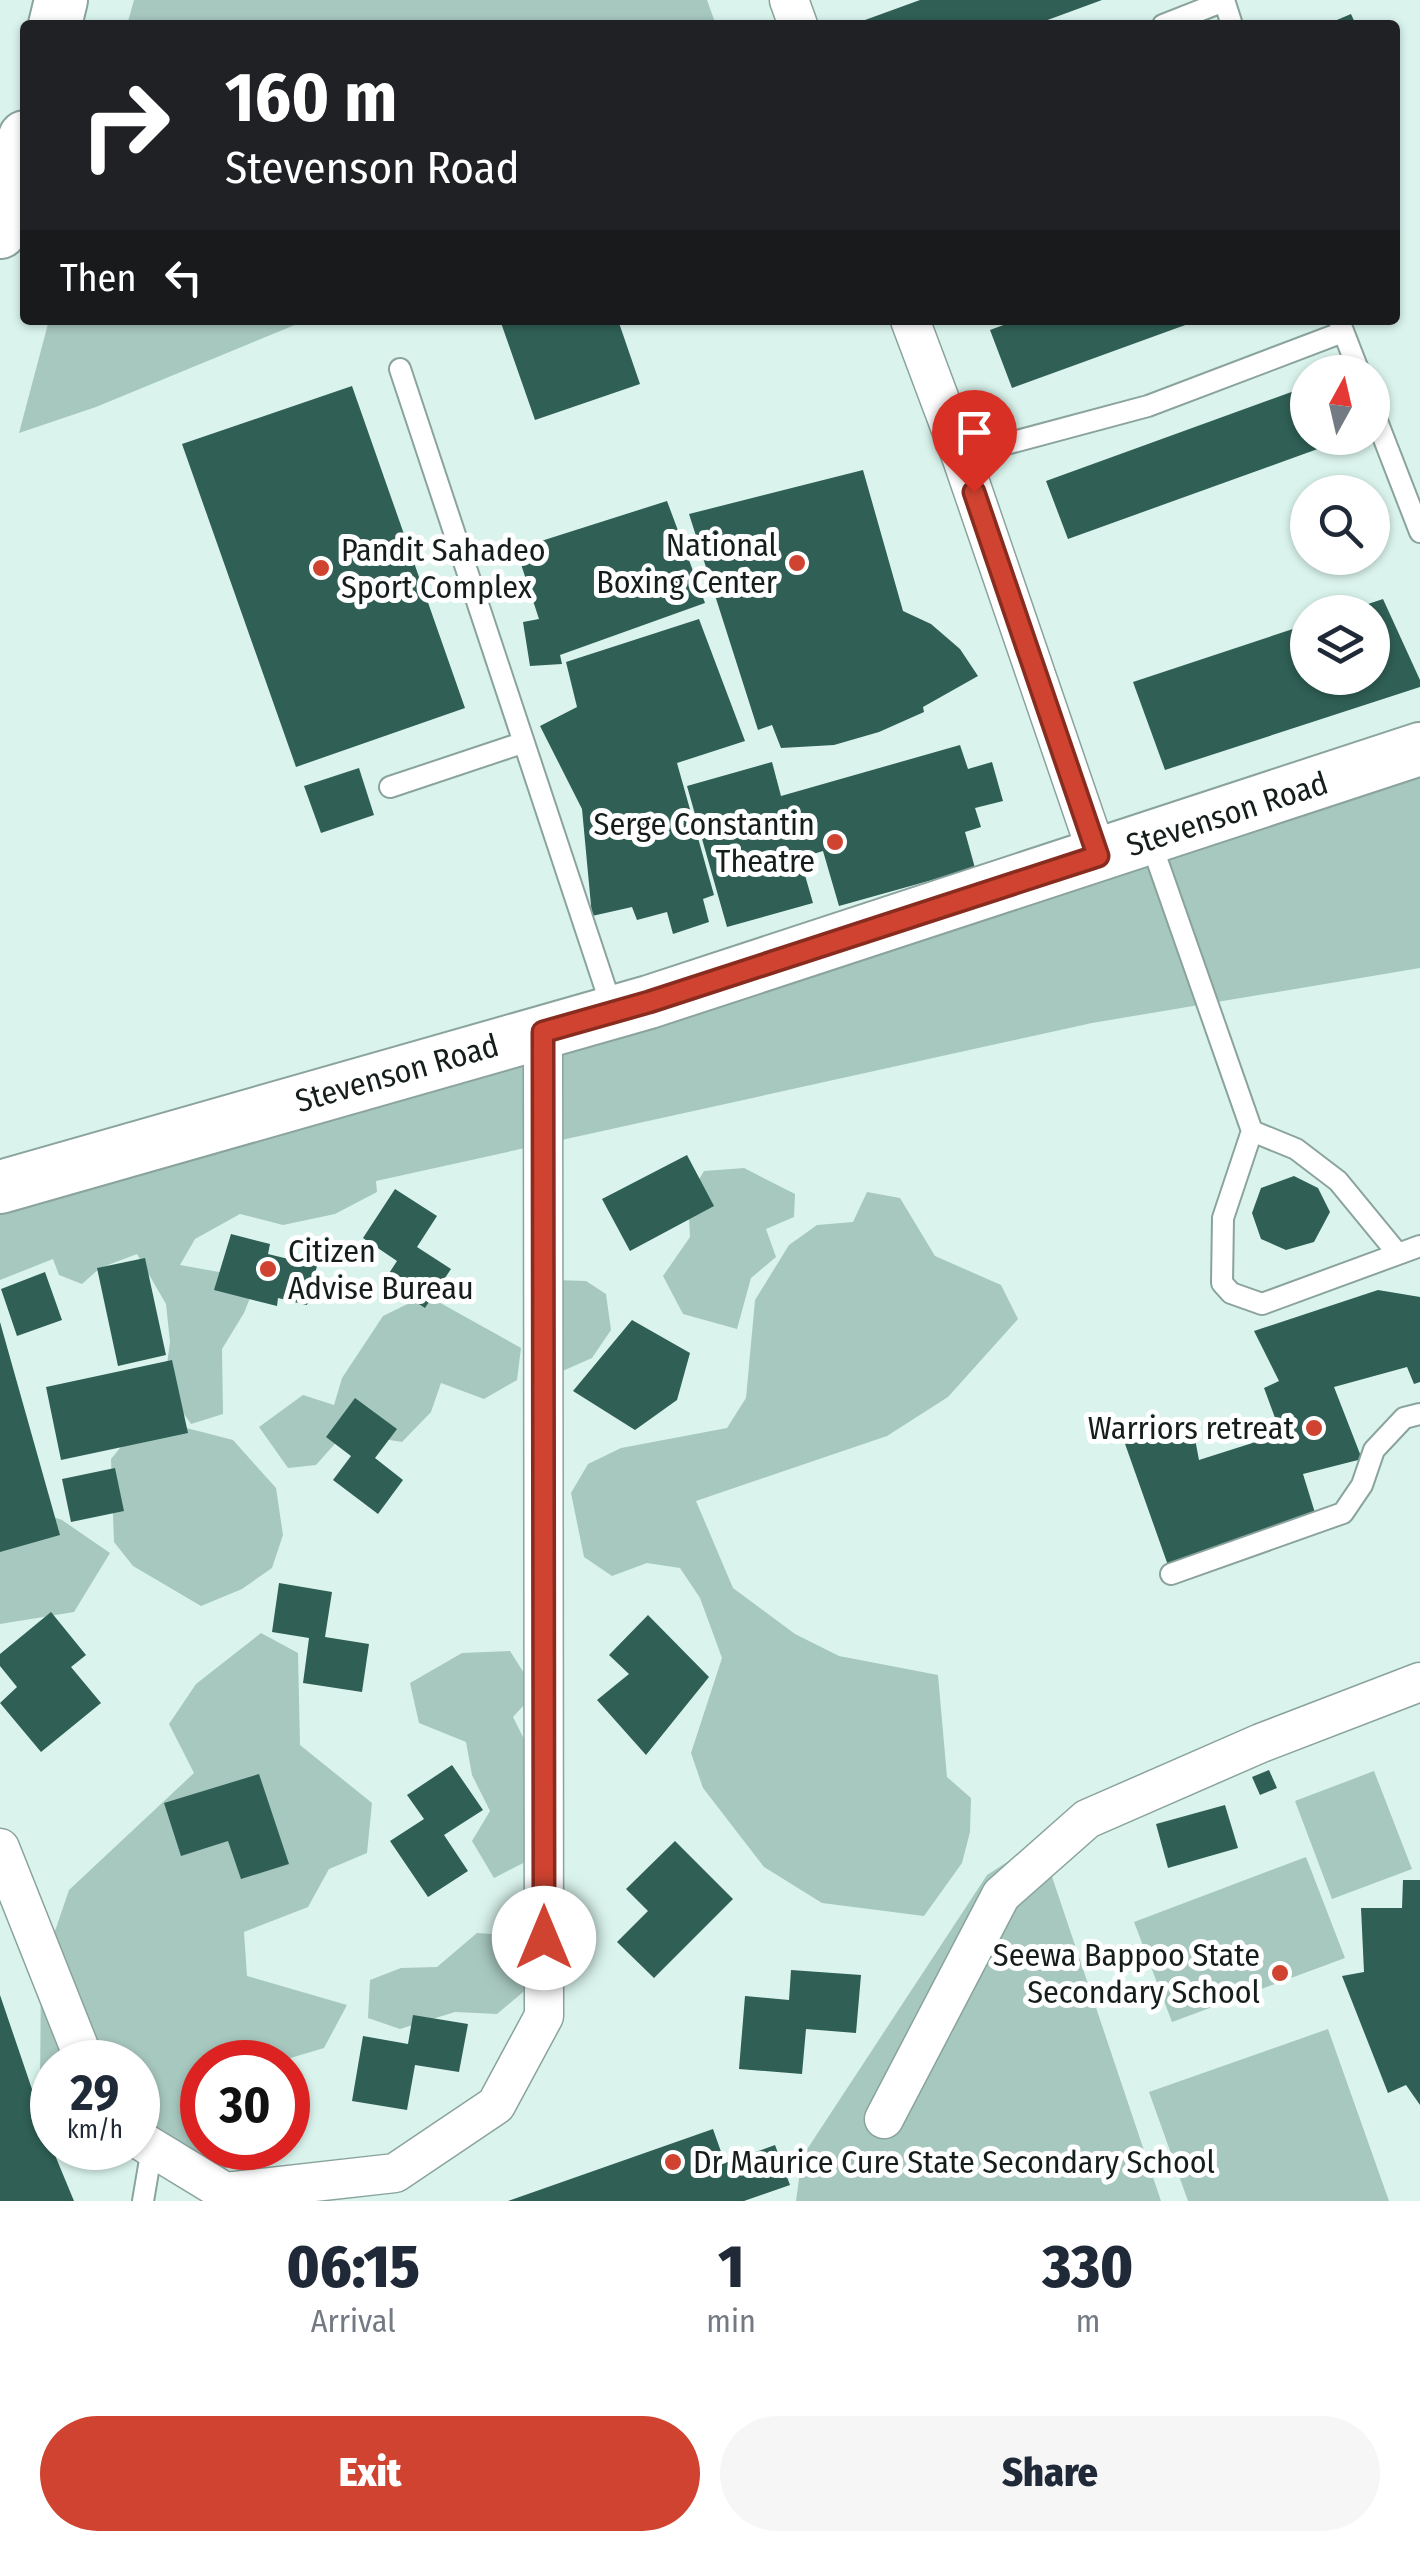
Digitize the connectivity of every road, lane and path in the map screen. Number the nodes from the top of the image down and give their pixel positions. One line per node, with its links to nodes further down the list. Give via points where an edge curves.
1 (1224, 1): 2 (lane)
2 (1176, 20)
3 (20, 156): 4 (street)
4 (0, 232)
5 (912, 325): 10 (street)
6 (1341, 326): 7 (lane); 10 (lane, via 1148,406)
7 (1352, 355)
8 (400, 369): 12 (lane)
9 (1390, 454): 11 (lane)
10 (961, 456): 16 (street)
11 (1420, 532)
12 (522, 743): 14 (lane); 17 (lane)
13 (1420, 749): 15 (street, Stevenson Road)
14 (390, 787)
15 (1150, 840): 16 (street, Stevenson Road); 19 (lane)
16 (1098, 856): 17 (street, Stevenson Road)
17 (613, 1011): 18 (street, Stevenson Road)
18 (543, 1032): 20 (street, Stevenson Road); 29 (street, via 544,2016 496,2105 395,2172 225,2192)
19 (1252, 1131): 22 (lane, via 1296,1149 1338,1181); 22 (lane, via 1223,1218 1222,1283 1231,1293 1262,1304)
20 (0, 1186)
21 (1420, 1246): 22 (lane)
22 (1398, 1254)
23 (1420, 1414): 24 (lane, via 1404,1418 1374,1450 1362,1485 1342,1513)
24 (1171, 1574)
25 (1410, 1685): 28 (street, via 1087,1819 1001,1895)
26 (0, 1848): 27 (street)
27 (76, 2040)
28 (884, 2118)
29 (160, 2153)
30 (144, 2170): 31 (lane)
31 (143, 2201)

